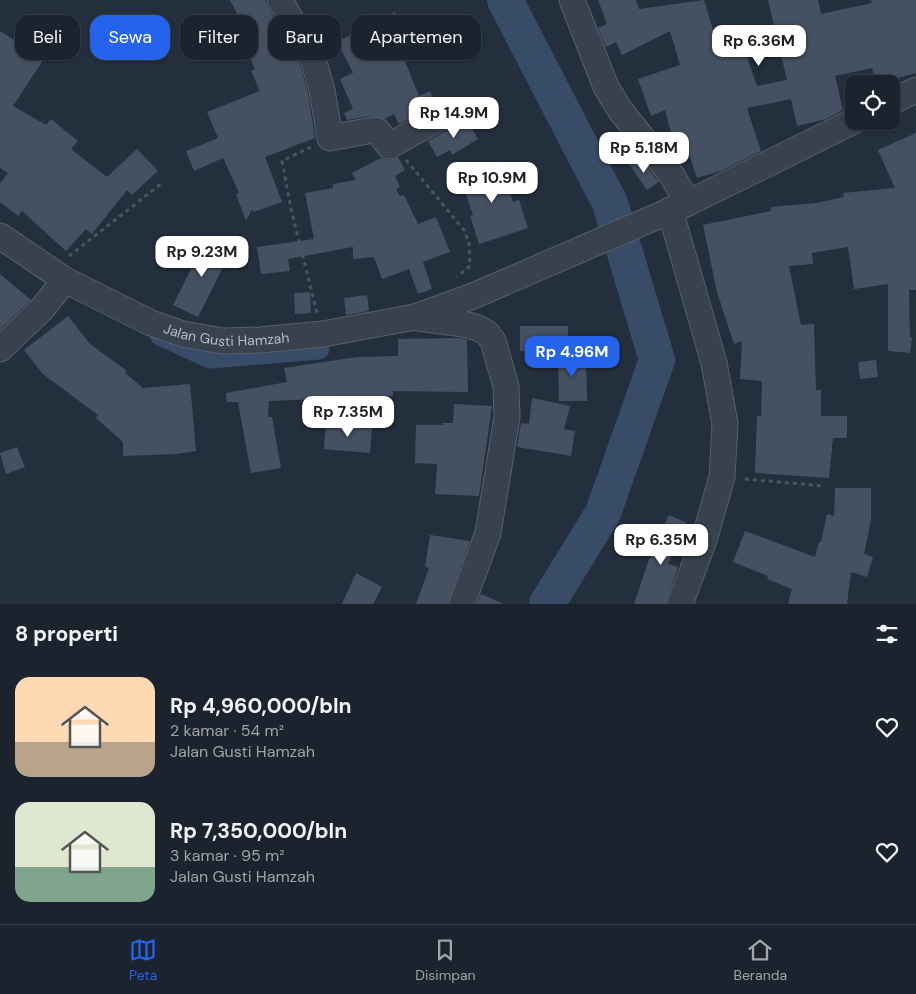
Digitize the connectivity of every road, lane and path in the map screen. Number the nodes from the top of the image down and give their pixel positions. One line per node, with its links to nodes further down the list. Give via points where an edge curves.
1 (280, 0): 7 (street, via 313,59)
2 (572, 0): 10 (street, via 606,87 620,110 671,174)
3 (916, 90): 4 (street)
4 (900, 98)
5 (452, 111): 8 (street)
6 (845, 125): 10 (street, Jalan Gusti Hamzah)
7 (330, 138): 8 (street, via 373,130 378,131); 15 (path, via 282,161)
8 (389, 146): 13 (path, via 398,150 464,230 469,243 470,266)
9 (162, 184): 12 (path)
10 (673, 209): 14 (street, Jalan Gusti Hamzah, via 473,296); 17 (street, via 718,385 725,424)
11 (0, 236): 12 (street, Jalan Gusti Hamzah)
12 (59, 275): 15 (street, Jalan Gusti Hamzah, via 151,323 183,334 222,341); 16 (street, via 41,310)
13 (452, 282)
14 (415, 317): 15 (street, Jalan Gusti Hamzah); 19 (street, via 478,328 487,333 493,341 506,386 507,416 488,533)
15 (323, 334)
16 (0, 349)
17 (722, 477): 18 (path); 20 (street, via 704,540)
18 (824, 486)
19 (462, 604)
20 (680, 604)

